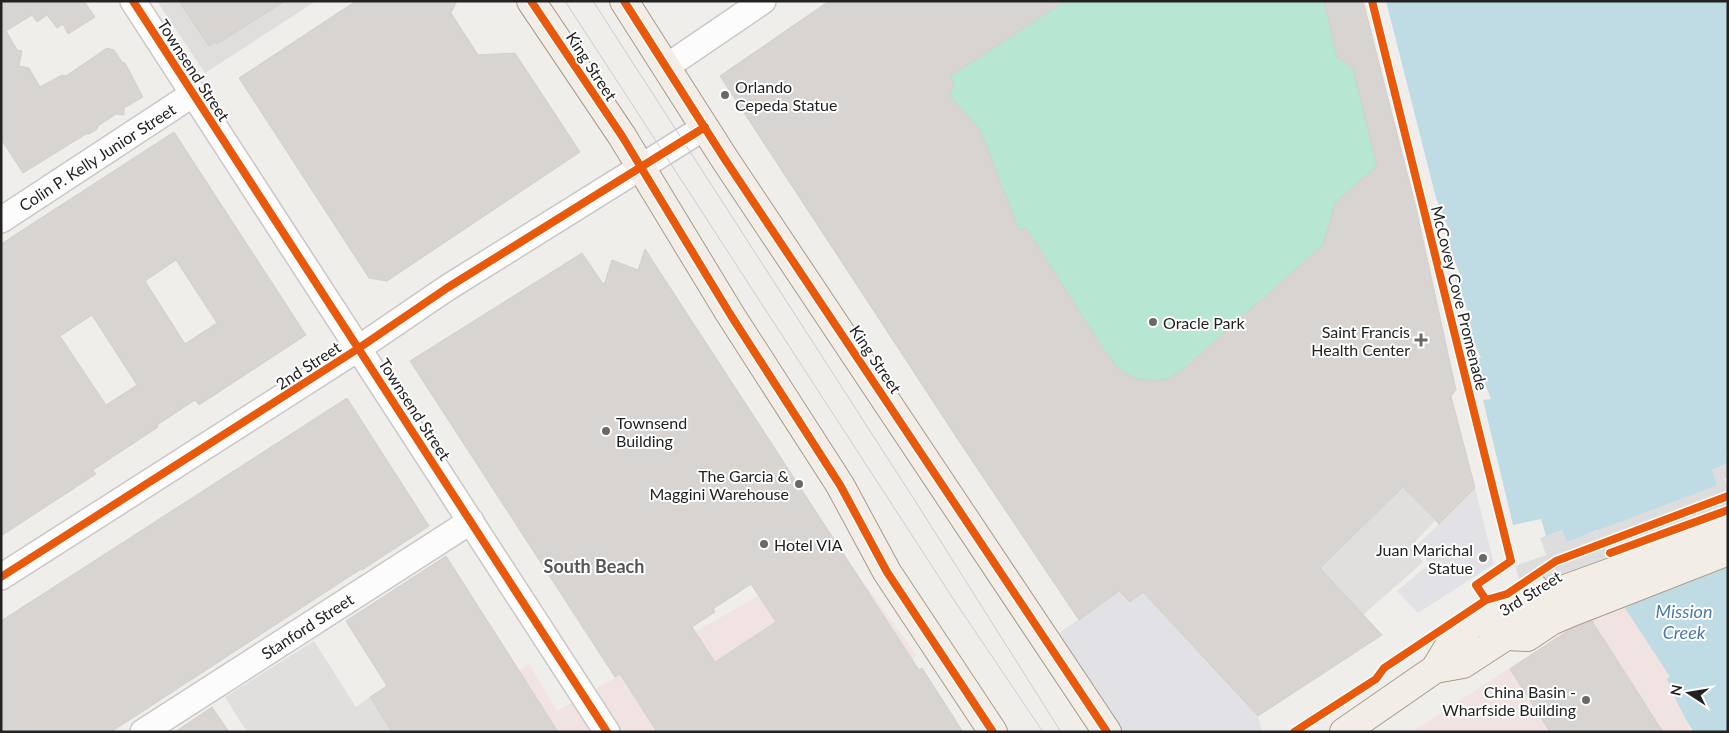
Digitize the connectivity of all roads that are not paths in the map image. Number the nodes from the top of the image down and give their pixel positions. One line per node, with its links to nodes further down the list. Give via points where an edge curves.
1 (133, 1): 6 (street, Townsend Street)
2 (532, 1): 8 (main road, King Street)
3 (624, 1): 5 (main road, King Street)
4 (763, 1): 5 (street)
5 (666, 67): 7 (main road, King Street)
6 (193, 94): 9 (street, Colin P. Kelly Junior Street); 10 (street, Townsend Street)
7 (705, 127): 8 (street, 2nd Street); 22 (main road, King Street)
8 (641, 167): 10 (street, 2nd Street); 21 (main road, King Street, via 730,314 840,485 887,572)
9 (1, 220)
10 (359, 348): 12 (street, Townsend Street); 16 (street, 2nd Street)
11 (1728, 510): 15 (main road, 3rd Street)
12 (471, 521): 19 (street, Stanford Street); 20 (street, Townsend Street)
13 (1728, 530): 15 (main road, 3rd Street)
14 (1728, 551): 15 (main road, 3rd Street)
15 (1618, 572): 17 (main road, 3rd Street, via 1572,612 1526,637 1506,636 1463,664); 17 (main road, 3rd Street, via 1560,572 1490,618 1472,624 1452,641)
16 (1, 577)
17 (1435, 670): 18 (main road, 3rd Street)
18 (1355, 729)
19 (143, 732)
20 (607, 732)
21 (993, 732)
22 (1107, 732)

